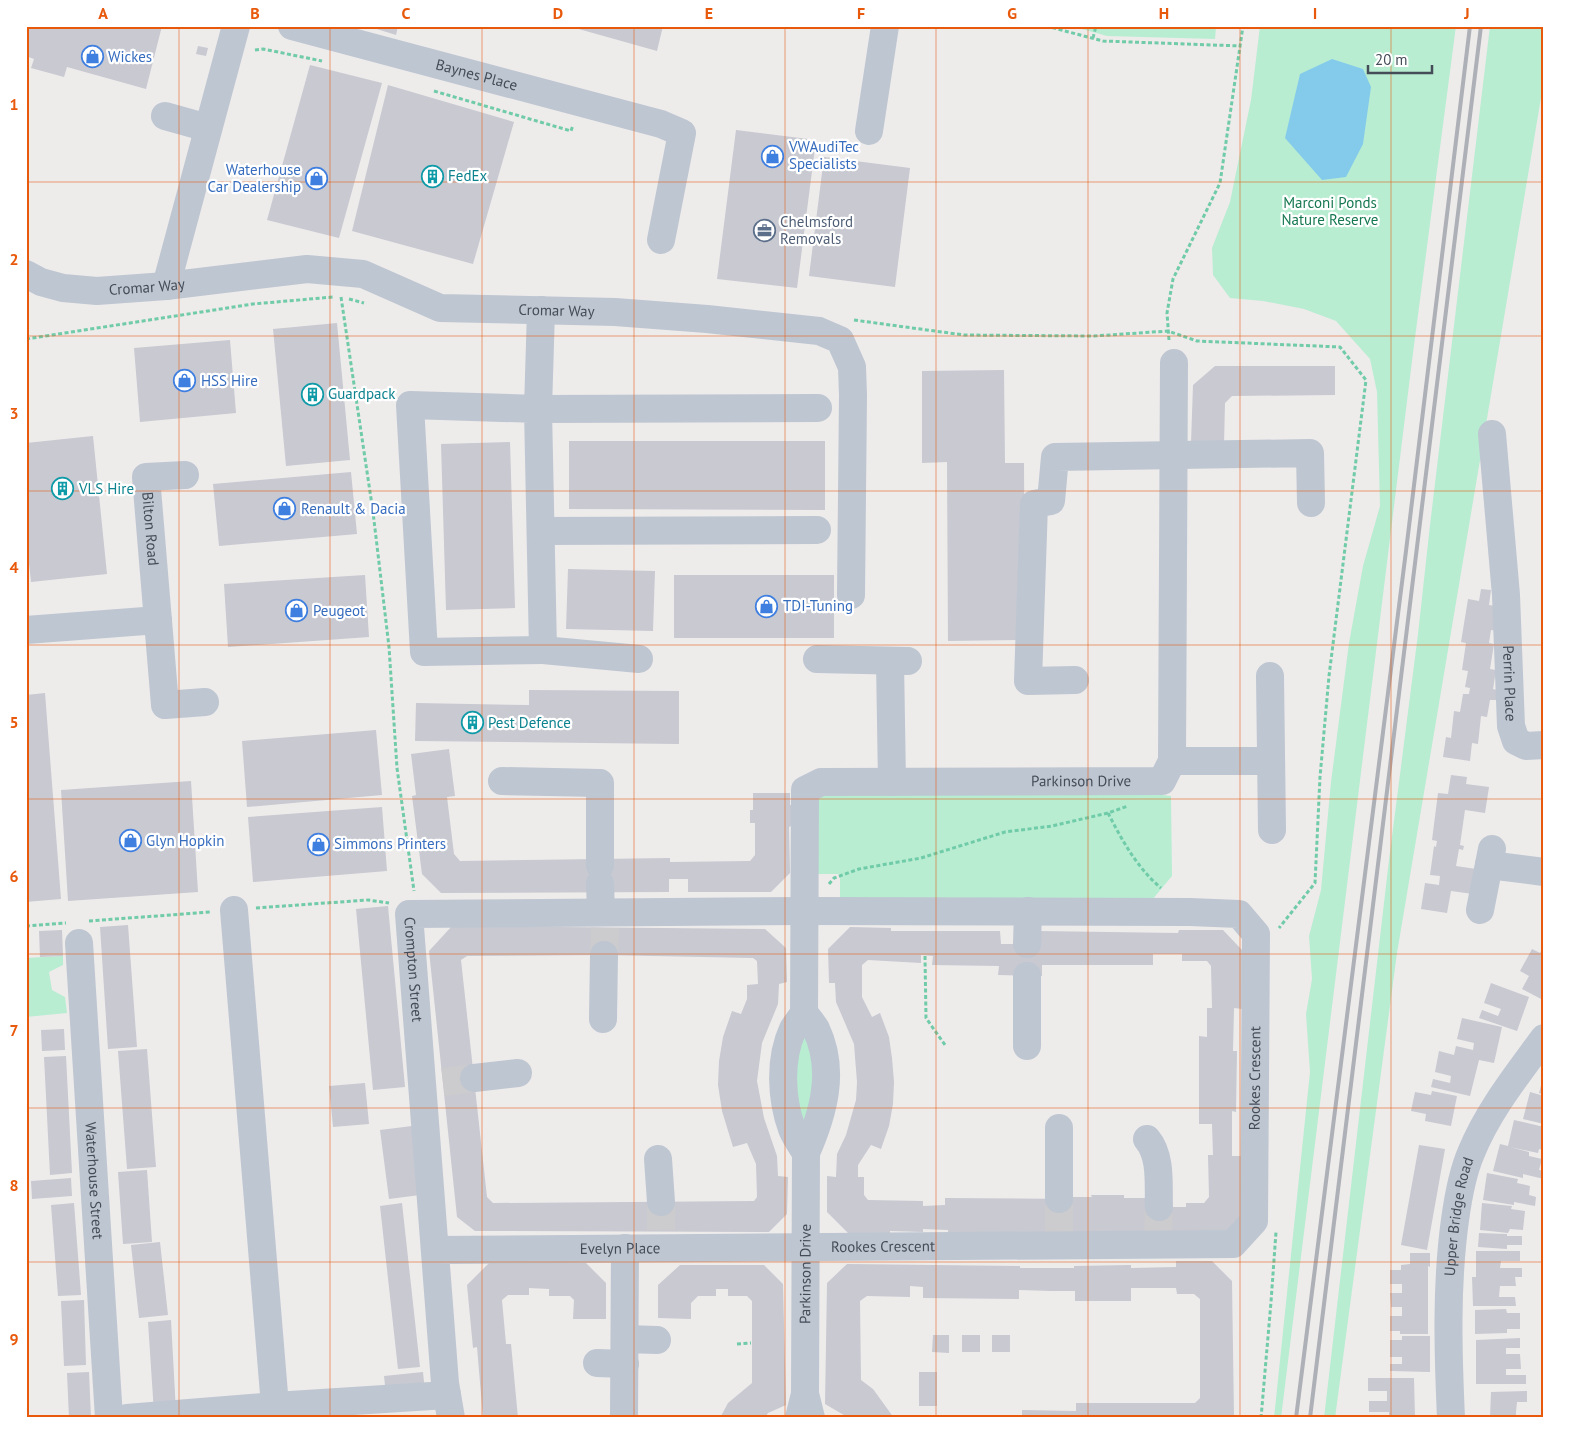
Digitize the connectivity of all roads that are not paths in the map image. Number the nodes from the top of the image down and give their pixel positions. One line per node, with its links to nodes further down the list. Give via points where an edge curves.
1 (236, 26): 5 (street)
2 (292, 26): 7 (street, Baynes Place, via 661,124 682,133)
3 (885, 26): 6 (street)
4 (165, 116): 5 (street)
5 (208, 128): 9 (street)
6 (869, 131)
7 (661, 240)
8 (26, 274): 9 (street, Cromar Way, via 63,288 97,291)
9 (166, 286): 10 (street, Cromar Way, via 306,269 363,274 440,308)
10 (541, 310): 12 (street); 20 (street, Cromar Way, via 614,312 819,330 840,340 852,367)
11 (1174, 363): 15 (street)
12 (538, 408): 13 (street); 19 (street); 23 (street, via 410,405 424,652)
13 (818, 408)
14 (1492, 434): 29 (street, Perrin Place, via 1506,595 1511,726 1516,741 1526,746)
15 (1174, 456): 17 (street, via 1310,454); 27 (street, via 1054,457 1051,501 1034,504 1028,681); 30 (street)
16 (185, 475): 21 (street, Bilton Road, via 146,477)
17 (1311, 503)
18 (817, 530): 19 (street)
19 (541, 531): 23 (street)
20 (851, 595)
21 (158, 620): 22 (street); 28 (street, Bilton Road, via 165,705)
22 (26, 630)
23 (543, 650): 24 (street)
24 (639, 659)
25 (817, 659): 33 (street, via 899,661)
26 (1270, 676): 31 (street)
27 (1075, 680)
28 (205, 702)
29 (1544, 745)
30 (1172, 761): 31 (street); 33 (street, Parkinson Drive, via 1162,781)
31 (1271, 761): 34 (street)
32 (502, 781): 40 (street, via 600,783 600,875)
33 (892, 782): 38 (street, Parkinson Drive, via 821,782 805,790)
34 (1272, 830)
35 (1544, 872): 37 (street, via 1491,857)
36 (234, 910): 64 (street)
37 (1480, 910)
38 (805, 911): 39 (street, Rookes Crescent); 40 (street, Crompton Street); 45 (street, Parkinson Drive)
39 (1028, 911): 42 (street); 57 (street, Rookes Crescent, via 1239,914 1256,934 1254,1221 1233,1244)
40 (604, 917): 60 (street, Crompton Street, via 409,914 433,1083)
41 (79, 943): 68 (street, Waterhouse Street)
42 (1027, 944)
43 (604, 955): 46 (street)
44 (1027, 976): 48 (street)
45 (804, 1013): 53 (street, Parkinson Drive, via 816,1028 826,1079 817,1128); 53 (street, via 793,1029 786,1052 784,1079 785,1104 790,1121)
46 (603, 1019)
47 (1544, 1038): 71 (street, Upper Bridge Road, via 1479,1134 1469,1156 1458,1197 1449,1286)
48 (1027, 1046)
49 (518, 1073): 50 (street)
50 (474, 1078)
51 (1059, 1128): 55 (street)
52 (1147, 1139): 57 (street, via 1154,1147 1157,1165)
53 (806, 1153): 59 (street, Parkinson Drive)
54 (658, 1159): 56 (street)
55 (1059, 1199)
56 (661, 1202)
57 (1159, 1228): 59 (street, Rookes Crescent, via 1059,1239)
58 (625, 1248): 59 (street, Evelyn Place, via 662,1240); 60 (street, Evelyn Place); 62 (street)
59 (804, 1248): 66 (street, Parkinson Drive)
60 (435, 1250): 65 (street, Crompton Street)
61 (657, 1340): 62 (street)
62 (625, 1352): 63 (street); 70 (street)
63 (597, 1363)
64 (275, 1406): 65 (street); 67 (street)
65 (449, 1407)
66 (805, 1410)
67 (243, 1413): 69 (street)
68 (109, 1418)
69 (127, 1418)
70 (624, 1418)
71 (1451, 1418)

